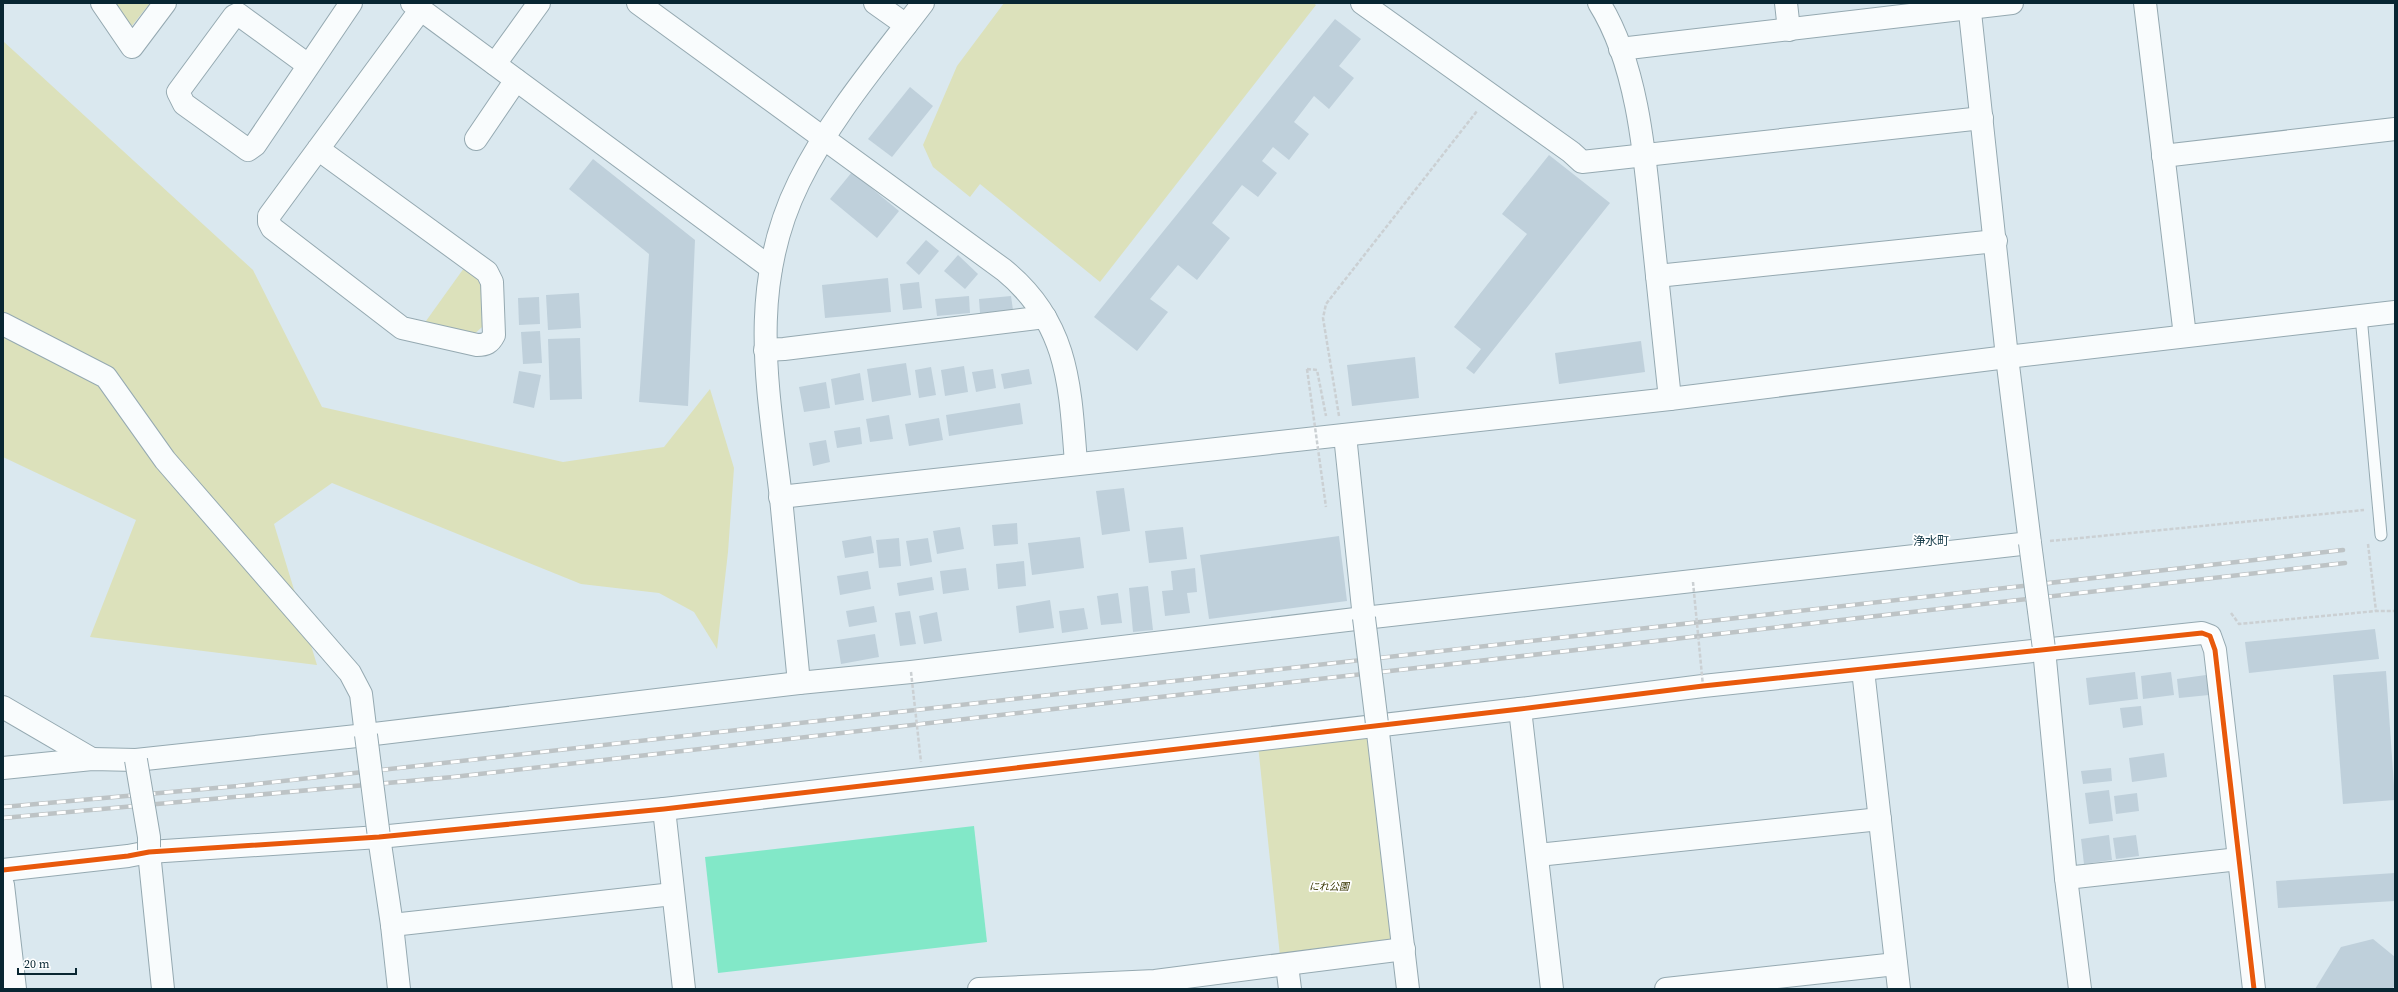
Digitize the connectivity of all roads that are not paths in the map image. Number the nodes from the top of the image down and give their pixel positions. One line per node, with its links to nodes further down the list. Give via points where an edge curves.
1 (102, 3): 2 (street, via 132,47)
2 (165, 3)
3 (351, 3): 19 (street)
4 (539, 3): 18 (street)
5 (638, 3): 23 (street)
6 (875, 3): 15 (street)
7 (923, 3): 15 (street)
8 (1362, 3): 26 (street, via 1582,162)
9 (1599, 3): 17 (street)
10 (1786, 3): 16 (street)
11 (2012, 3): 14 (street)
12 (2145, 3): 27 (street)
13 (416, 6): 18 (street); 25 (street)
14 (1969, 6): 16 (street); 21 (street)
15 (906, 25): 23 (street)
16 (1789, 30): 17 (street)
17 (1620, 49): 26 (street, via 1632,89)
18 (495, 64): 20 (street)
19 (308, 65): 19 (street, via 254,145 248,150 184,104 178,92 238,14)
20 (516, 80): 24 (street); 29 (street)
21 (1982, 118): 26 (street); 28 (street)
22 (2395, 129): 27 (street)
23 (823, 137): 29 (street, via 798,184 782,225); 33 (street, via 1004,270 1032,296)
24 (476, 139)
25 (318, 149): 25 (street, via 269,216 268,222 272,228 402,328 477,345 485,345 491,340 494,335 492,282 487,272)
26 (1645, 155): 30 (street)
27 (2163, 156): 35 (street)
28 (1996, 241): 30 (street); 37 (street)
29 (771, 268): 36 (street, via 766,308)
30 (1657, 276): 38 (street)
31 (2395, 312): 32 (street)
32 (2361, 316): 35 (street); 42 (lane)
33 (1046, 317): 36 (street); 40 (street, via 1066,369)
34 (3, 324): 51 (street, via 106,377 165,460 350,673 361,694)
35 (2185, 336): 37 (street)
36 (765, 350): 41 (street, via 767,390)
37 (2007, 357): 38 (street); 43 (street)
38 (1670, 399): 39 (street)
39 (1342, 427): 40 (street); 44 (street)
40 (1076, 463): 41 (street)
41 (780, 497): 47 (street)
42 (2381, 535)
43 (2030, 543): 44 (street); 45 (street, bridge)
44 (1364, 618): 47 (street); 50 (street, bridge)
45 (2044, 649): 46 (street); 60 (street, via 2202,633 2210,636 2216,650); 62 (street)
46 (1863, 670): 49 (street, via 1703,686); 56 (street)
47 (799, 683): 51 (street)
48 (3, 707): 52 (street)
49 (1520, 709): 50 (street); 59 (street)
50 (1377, 724): 55 (street); 66 (street)
51 (366, 735): 53 (street); 57 (street, bridge)
52 (92, 759): 53 (street); 54 (street)
53 (136, 760): 58 (street, bridge, via 149,837)
54 (3, 768)
55 (664, 809): 57 (street); 64 (street)
56 (1880, 818): 59 (street); 67 (street)
57 (379, 837): 58 (street); 65 (street)
58 (149, 852): 61 (street); 70 (street)
59 (1538, 855): 76 (street)
60 (2239, 859): 62 (street); 80 (street)
61 (3, 870)
62 (2066, 878): 79 (street)
63 (3, 886): 69 (street)
64 (673, 894): 65 (street); 72 (street)
65 (392, 925): 71 (street)
66 (1404, 949): 68 (street); 75 (street)
67 (1896, 964): 77 (street); 78 (street)
68 (1287, 965): 73 (street, via 1155,981); 74 (street)
69 (15, 989)
70 (163, 989)
71 (399, 989)
72 (684, 989)
73 (979, 989)
74 (1290, 989)
75 (1408, 989)
76 (1552, 989)
77 (1666, 989)
78 (1899, 989)
79 (2080, 989)
80 (2254, 989)

